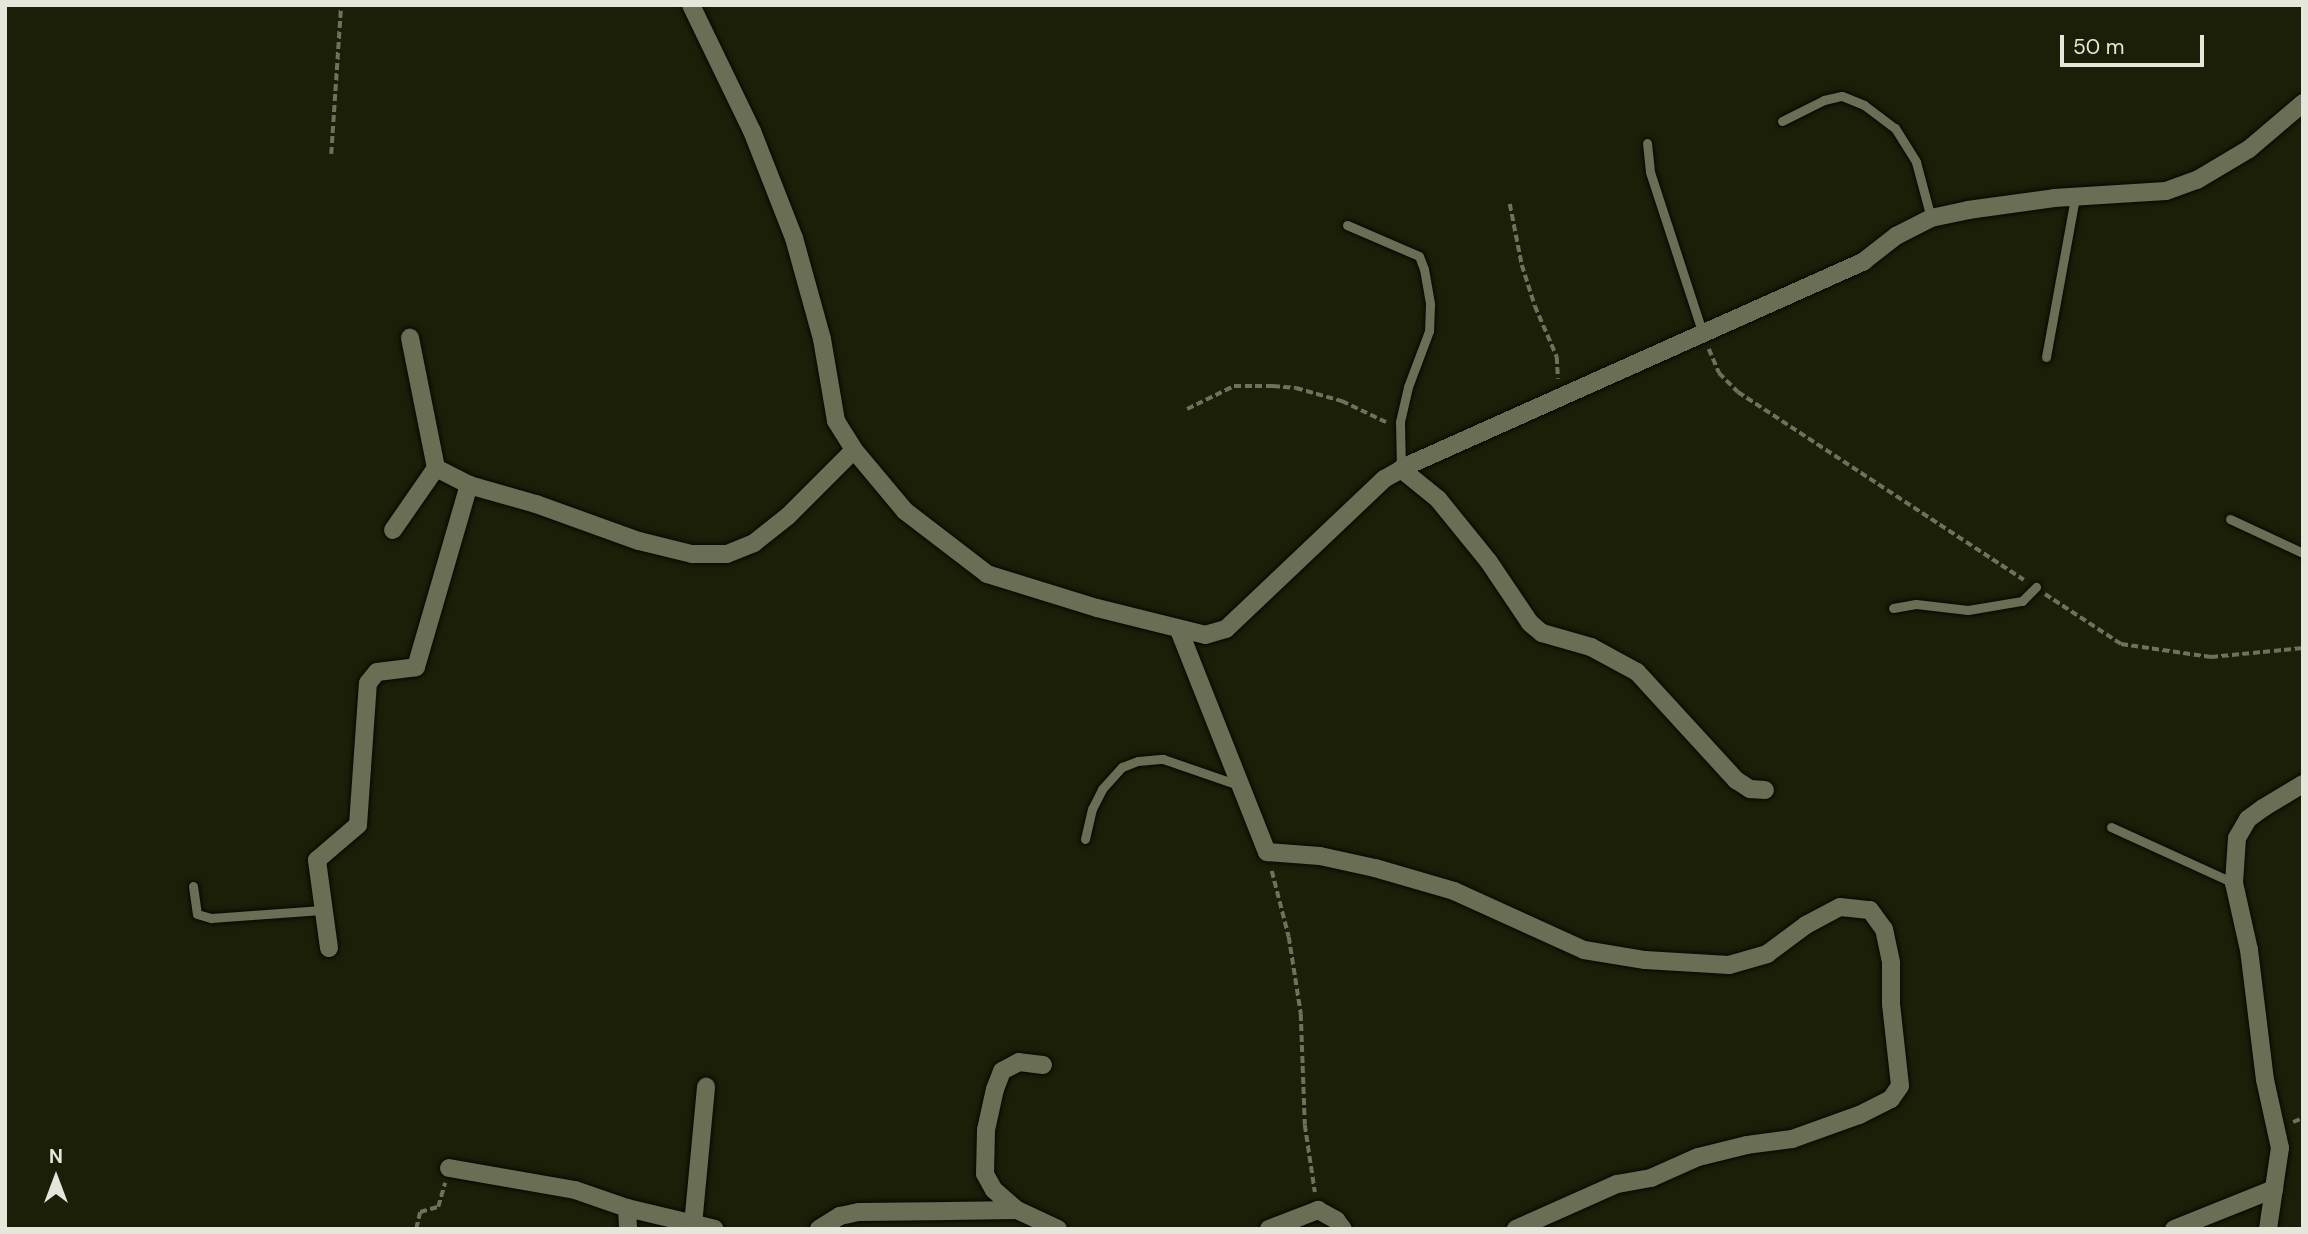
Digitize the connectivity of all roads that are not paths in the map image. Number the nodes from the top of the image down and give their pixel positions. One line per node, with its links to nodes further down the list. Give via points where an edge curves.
1 (691, 5): 11 (street, via 752,131 794,237 822,339 836,421)
2 (2303, 103): 5 (street, via 2249,149 2197,180 2166,191)
3 (1782, 121): 6 (lane, via 1842,96 1864,105 1895,128 1916,162)
4 (1647, 143): 8 (lane, via 1650,172)
5 (2075, 197): 6 (street); 10 (lane)
6 (1931, 218): 8 (street, via 1896,236 1864,261)
7 (1347, 225): 13 (lane, via 1419,256 1424,268 1429,331 1408,387 1400,433)
8 (1703, 334): 13 (street)
9 (410, 338): 12 (street)
10 (2046, 357)
11 (854, 450): 14 (street, via 788,516 754,543 727,554 692,554 639,541); 20 (street, via 905,511 987,574)
12 (436, 468): 14 (street); 16 (street)
13 (1401, 469): 20 (street, via 1384,479 1226,629 1205,635); 23 (street, via 1438,499 1542,633 1591,647 1637,672 1736,780 1750,789)
14 (469, 485): 28 (street, via 416,667 377,672 368,683 358,825 317,860)
15 (2230, 519): 17 (lane)
16 (393, 530)
17 (2303, 553)
18 (2036, 587): 19 (lane, via 2022,601 1968,610 1916,604)
19 (1893, 608)
20 (1179, 630): 22 (street)
21 (2303, 784): 26 (street, via 2248,820 2237,838)
22 (1238, 785): 25 (lane, via 1163,760 1138,761 1122,767 1102,789); 43 (street, via 1267,852 1320,856 1454,891 1584,950 1645,960 1729,965 1767,954 1840,907 1870,911 1884,929 1900,1086 1891,1098 1792,1139 1698,1157 1651,1178 1617,1184)
23 (1765, 790)
24 (2111, 827): 26 (lane)
25 (1085, 839)
26 (2234, 883): 33 (street, via 2249,950 2265,1080 2278,1127)
27 (193, 886): 28 (lane, via 197,914 211,918)
28 (322, 910): 29 (street)
29 (329, 947)
30 (1043, 1065): 35 (street, via 1018,1062 1002,1071 986,1130 985,1174)
31 (706, 1087): 36 (street)
32 (449, 1168): 34 (street, via 575,1190)
33 (2274, 1189): 44 (street); 45 (street)
34 (627, 1208): 36 (street); 37 (street)
35 (1017, 1210): 39 (street, via 859,1212 840,1216); 40 (street)
36 (693, 1225): 38 (street)
37 (628, 1229)
38 (715, 1229)
39 (819, 1229)
40 (1058, 1229)
41 (1269, 1229): 42 (street, via 1318,1210)
42 (1343, 1229)
43 (1516, 1229)
44 (2174, 1229)
45 (2268, 1229)

